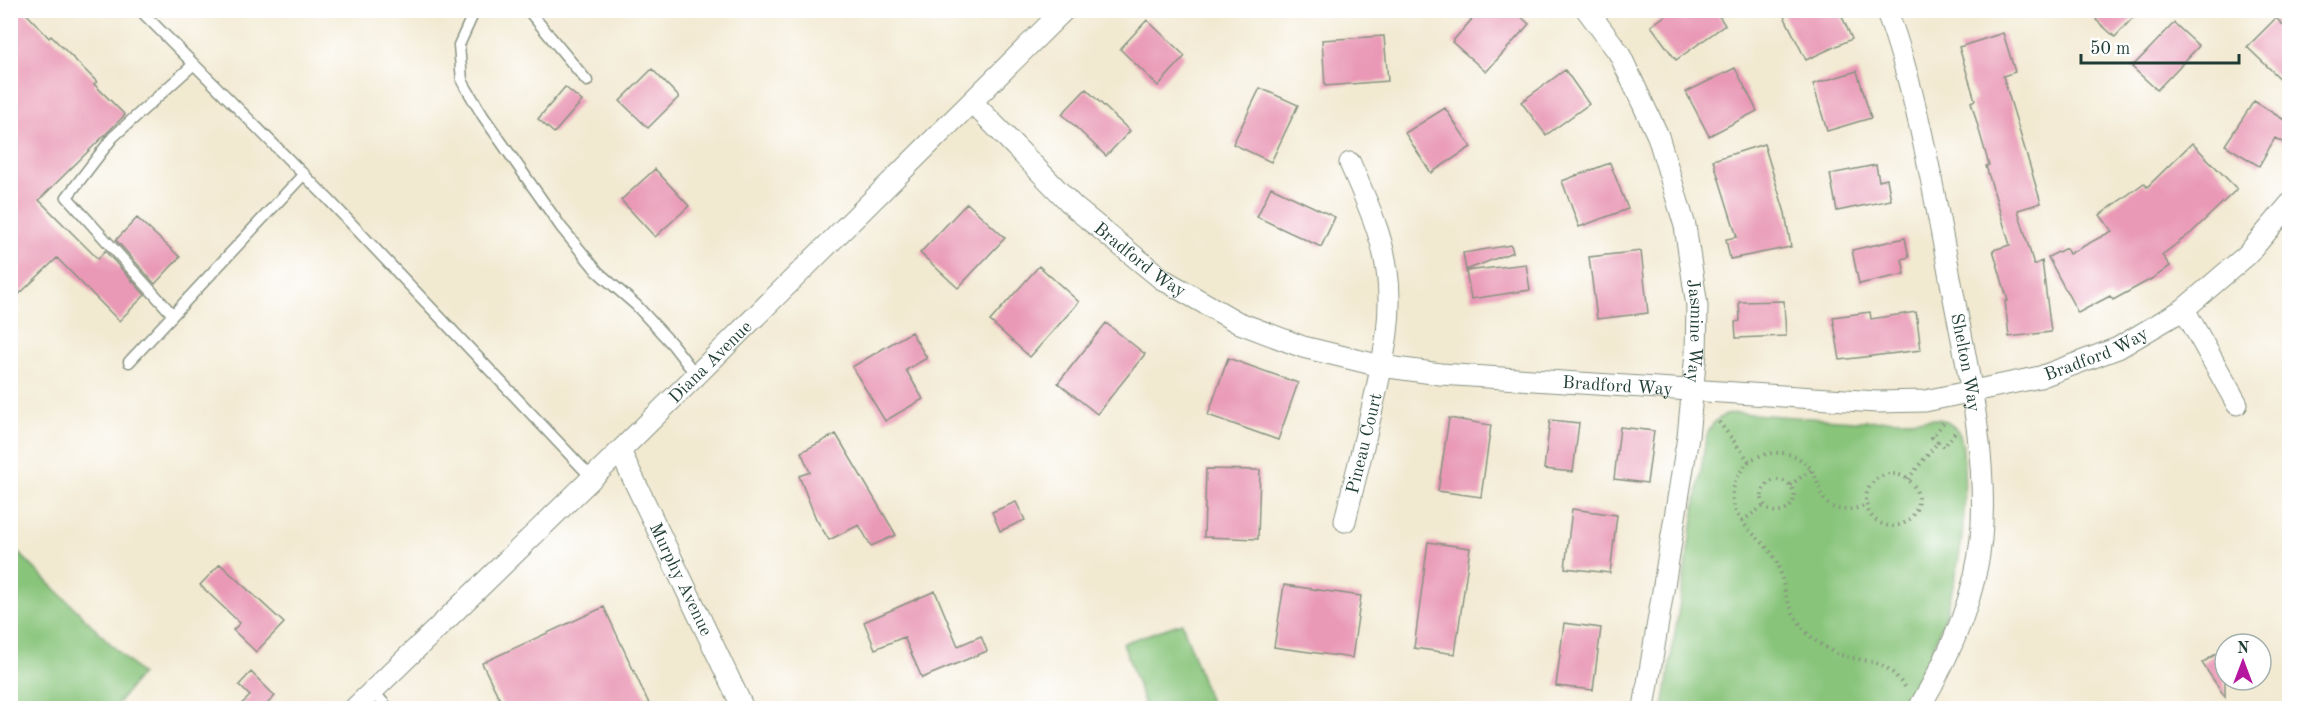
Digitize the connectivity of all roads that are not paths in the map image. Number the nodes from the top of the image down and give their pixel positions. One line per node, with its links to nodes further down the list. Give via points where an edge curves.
1 (140, 10): 7 (lane)
2 (475, 10): 17 (lane, via 459,45 462,81 483,116 561,227 598,272 636,305)
3 (528, 10): 8 (lane)
4 (1064, 10): 9 (street, Diana Avenue)
5 (1587, 10): 18 (street, Jasmine Way, via 1619,53 1658,136 1685,226 1697,306)
6 (1886, 10): 19 (street, Shelton Way, via 1916,106)
7 (194, 64): 11 (lane); 14 (lane, via 113,137 67,197)
8 (587, 81)
9 (972, 102): 16 (street, Bradford Way, via 1075,208 1162,279 1237,322 1303,347); 17 (street, Diana Avenue)
10 (1350, 163): 16 (street, Pineau Court, via 1379,233 1387,271 1390,315)
11 (304, 174): 14 (lane); 22 (lane)
12 (2289, 204): 13 (street, Bradford Way, via 2247,255)
13 (2184, 309): 19 (street, Bradford Way, via 2118,348 2040,377); 20 (street)
14 (173, 315): 15 (lane)
15 (129, 362)
16 (1381, 366): 18 (street, Bradford Way, via 1440,374); 23 (street, Pineau Court)
17 (696, 375): 21 (street, Diana Avenue)
18 (1693, 391): 19 (street, Bradford Way, via 1877,402 1925,401); 29 (street, Jasmine Way)
19 (1971, 392): 25 (street, Shelton Way, via 1982,468 1981,541 1954,639 1937,678)
20 (2237, 404)
21 (620, 450): 22 (street, Diana Avenue); 28 (street, Murphy Avenue)
22 (592, 478): 24 (street, Diana Avenue)
23 (1345, 521)
24 (373, 691): 26 (street, Diana Avenue); 27 (lane)
25 (1914, 700)
26 (355, 708)
27 (388, 708)
28 (743, 708)
29 (1644, 708)

